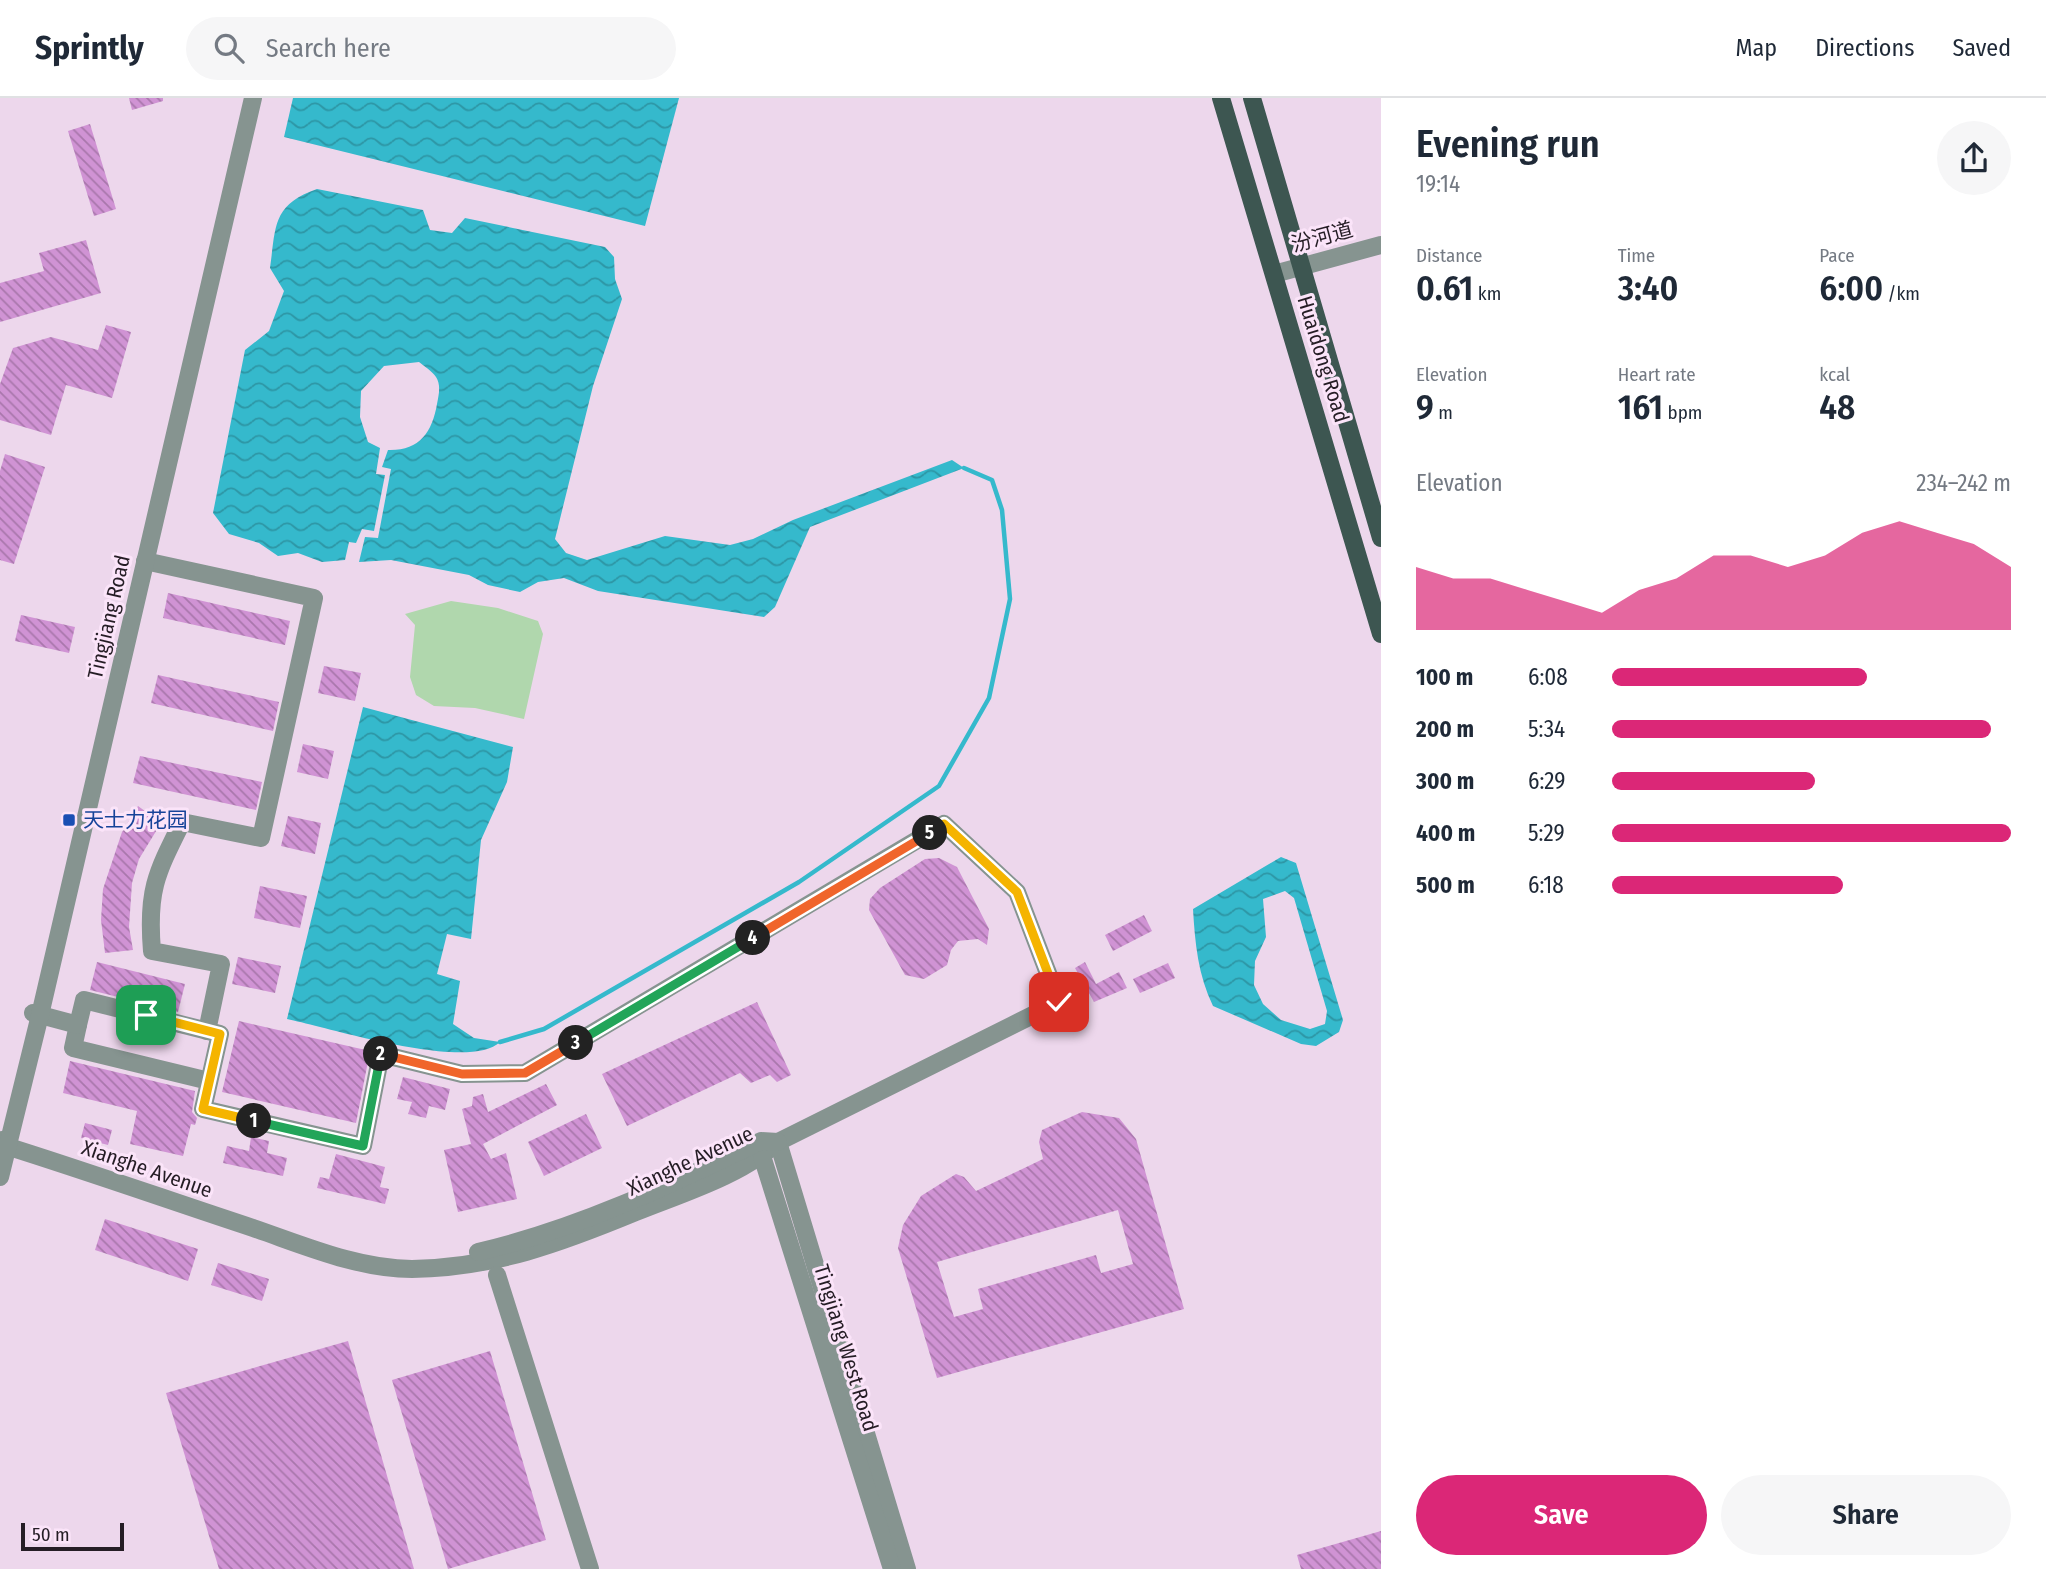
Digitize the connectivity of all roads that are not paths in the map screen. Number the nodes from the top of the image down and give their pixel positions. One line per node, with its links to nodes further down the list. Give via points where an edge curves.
1 (241, 98): 11 (street, Tingjiang Road)
2 (253, 98): 9 (street, Tingjiang Road)
3 (1221, 98): 7 (main road, Huaidong Road)
4 (1252, 98): 6 (main road, Huaidong Road)
5 (1381, 245): 6 (street, 汾河道)
6 (1300, 266): 7 (street, 汾河道); 8 (main road, Huaidong Road)
7 (1274, 274): 10 (main road, Huaidong Road)
8 (1381, 538)
9 (145, 561): 11 (street, Tingjiang Road); 13 (street, via 313,598 261,838 182,822 158,871 149,910 152,951 221,964)
10 (1381, 634)
11 (36, 1014): 12 (street); 15 (street, Tingjiang Road)
12 (78, 1025): 13 (street, via 84,1000); 14 (street, via 73,1048)
13 (208, 1031): 14 (street, via 220,1034)
14 (209, 1081): 16 (street, Xianghe Avenue, via 203,1109 363,1146 381,1054 462,1074 525,1073 944,824 1017,892 1059,1002)
15 (5, 1141): 16 (street, Xianghe Avenue, via 345,1258 409,1269 518,1256 641,1210); 17 (street, Tingjiang Road)
16 (767, 1146): 20 (street, Tingjiang West Road); 21 (street, Tingjiang West Road)
17 (0, 1177)
18 (497, 1275): 19 (street)
19 (590, 1569)
20 (892, 1569)
21 (908, 1569)

